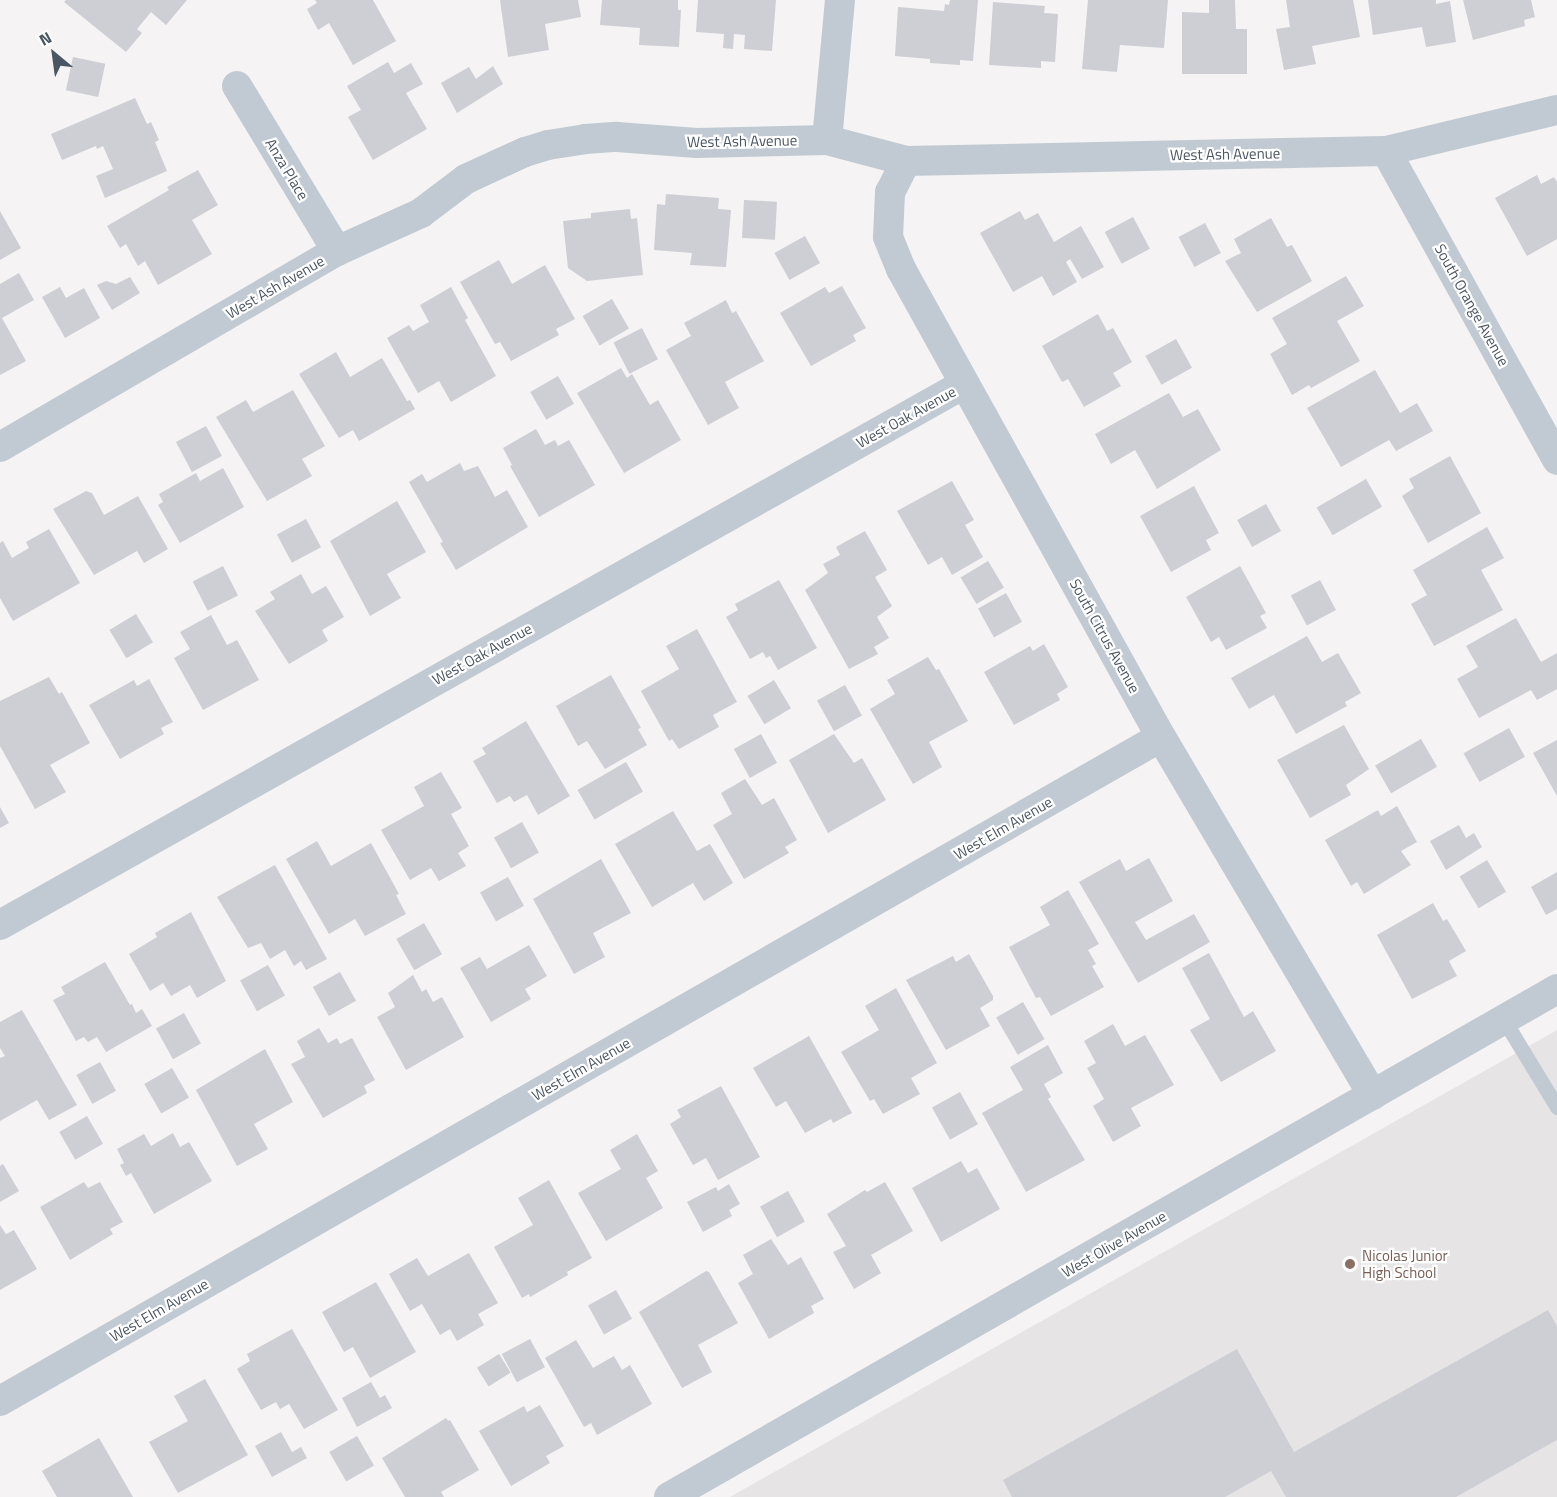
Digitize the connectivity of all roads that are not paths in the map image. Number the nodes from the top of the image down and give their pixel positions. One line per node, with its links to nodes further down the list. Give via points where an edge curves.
1 (840, 0): 4 (street)
2 (237, 86): 7 (street, Anza Place)
3 (1557, 110): 5 (street, West Ash Avenue)
4 (827, 140): 6 (street, West Ash Avenue); 7 (street, West Ash Avenue, via 697,142 617,137 548,145 466,179 421,213)
5 (1386, 151): 6 (street, West Ash Avenue); 10 (street, South Orange Avenue)
6 (906, 161): 8 (street, South Citrus Avenue, via 891,192 888,237)
7 (336, 251): 9 (street, West Ash Avenue)
8 (964, 384): 11 (street, South Citrus Avenue); 12 (street, West Oak Avenue)
9 (0, 447)
10 (1557, 460)
11 (1161, 737): 15 (street, South Citrus Avenue); 17 (street, West Elm Avenue)
12 (0, 925)
13 (1557, 989): 14 (street, West Olive Avenue)
14 (1504, 1020): 15 (street, West Olive Avenue); 16 (lane)
15 (1374, 1095): 18 (street, West Olive Avenue)
16 (1557, 1107)
17 (0, 1401)
18 (669, 1497)

